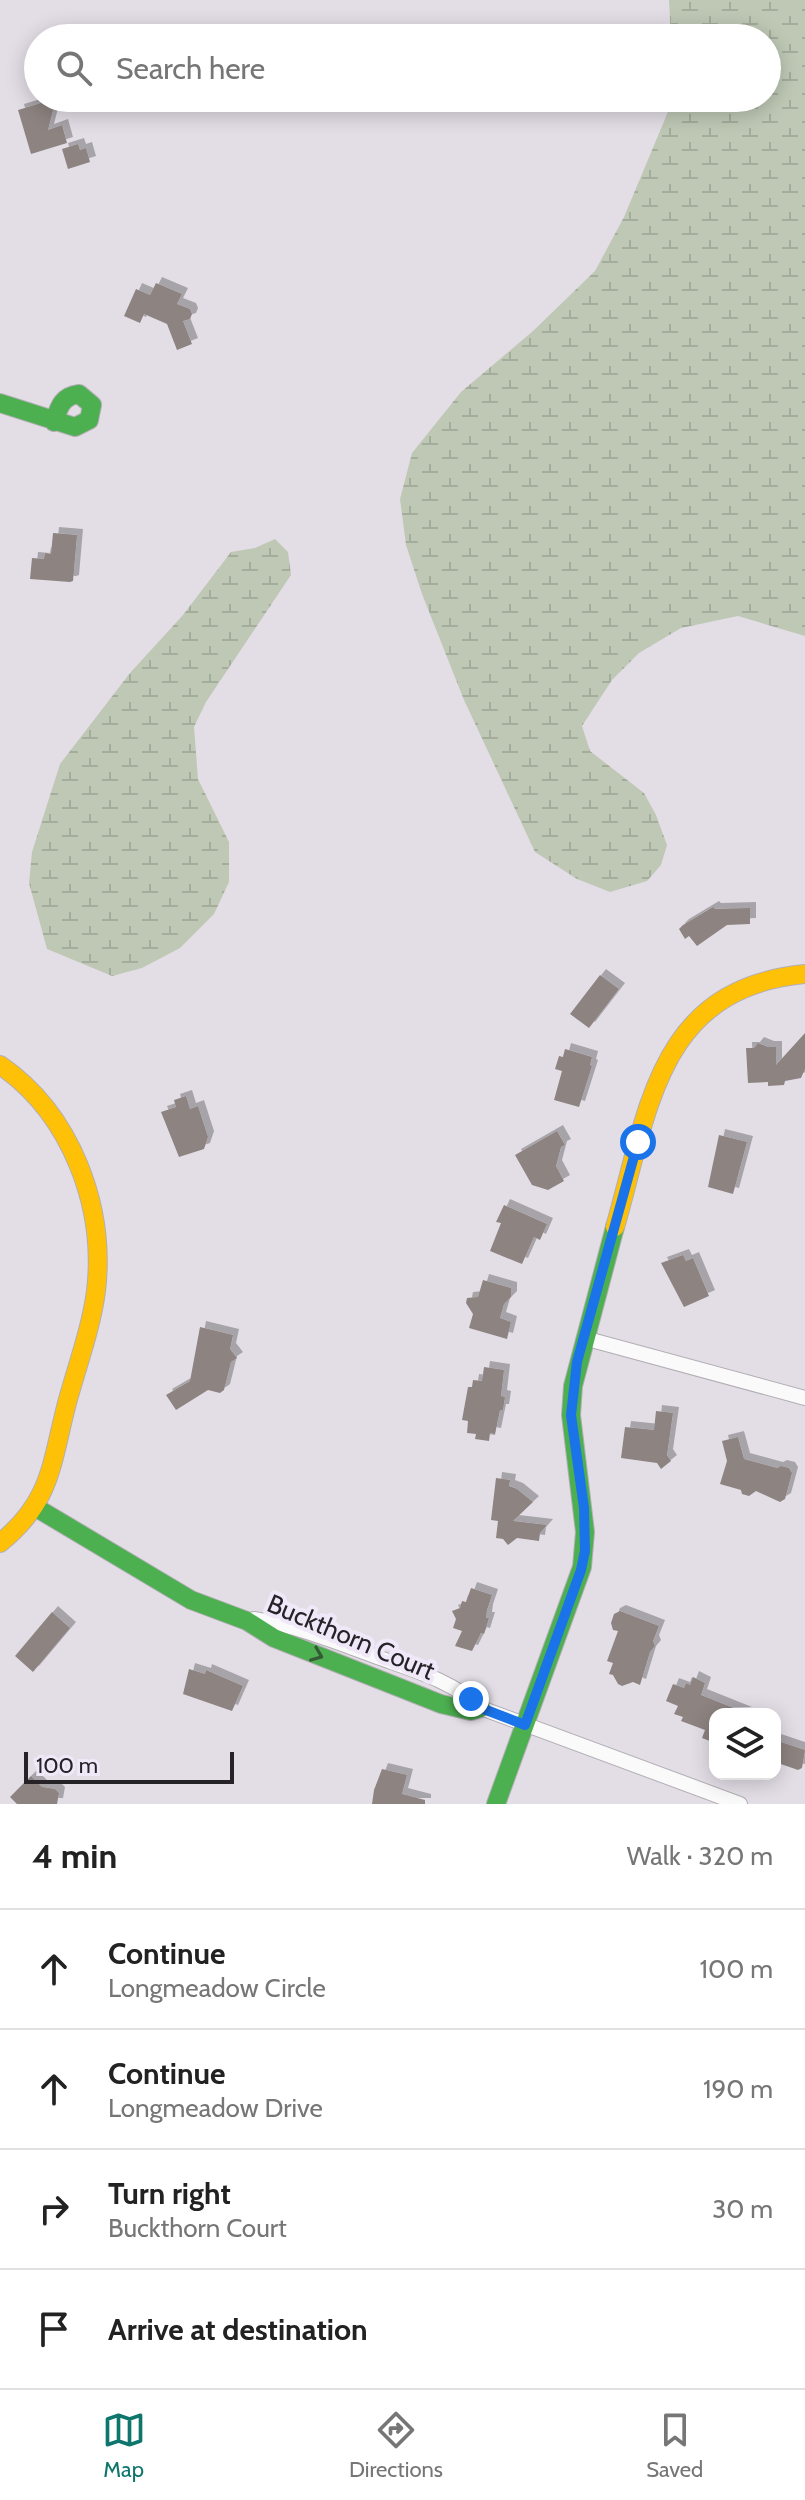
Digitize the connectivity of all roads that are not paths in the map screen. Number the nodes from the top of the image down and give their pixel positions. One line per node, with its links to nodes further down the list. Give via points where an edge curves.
1 (0, 403): 2 (street)
2 (54, 422)
3 (805, 974): 5 (street, via 760,980 726,995 671,1050 641,1131)
4 (0, 1065): 7 (street, via 27,1083 63,1130 80,1171 98,1256 88,1330)
5 (584, 1338): 6 (street); 10 (street, via 571,1415 585,1551)
6 (805, 1398)
7 (35, 1507): 8 (street); 9 (street, Buckthorn Court, via 191,1600 247,1621 274,1638 430,1700)
8 (0, 1543)
9 (481, 1708): 10 (street, Buckthorn Court)
10 (525, 1725): 11 (street); 12 (street, Buckthorn Court)
11 (496, 1804)
12 (740, 1804)

